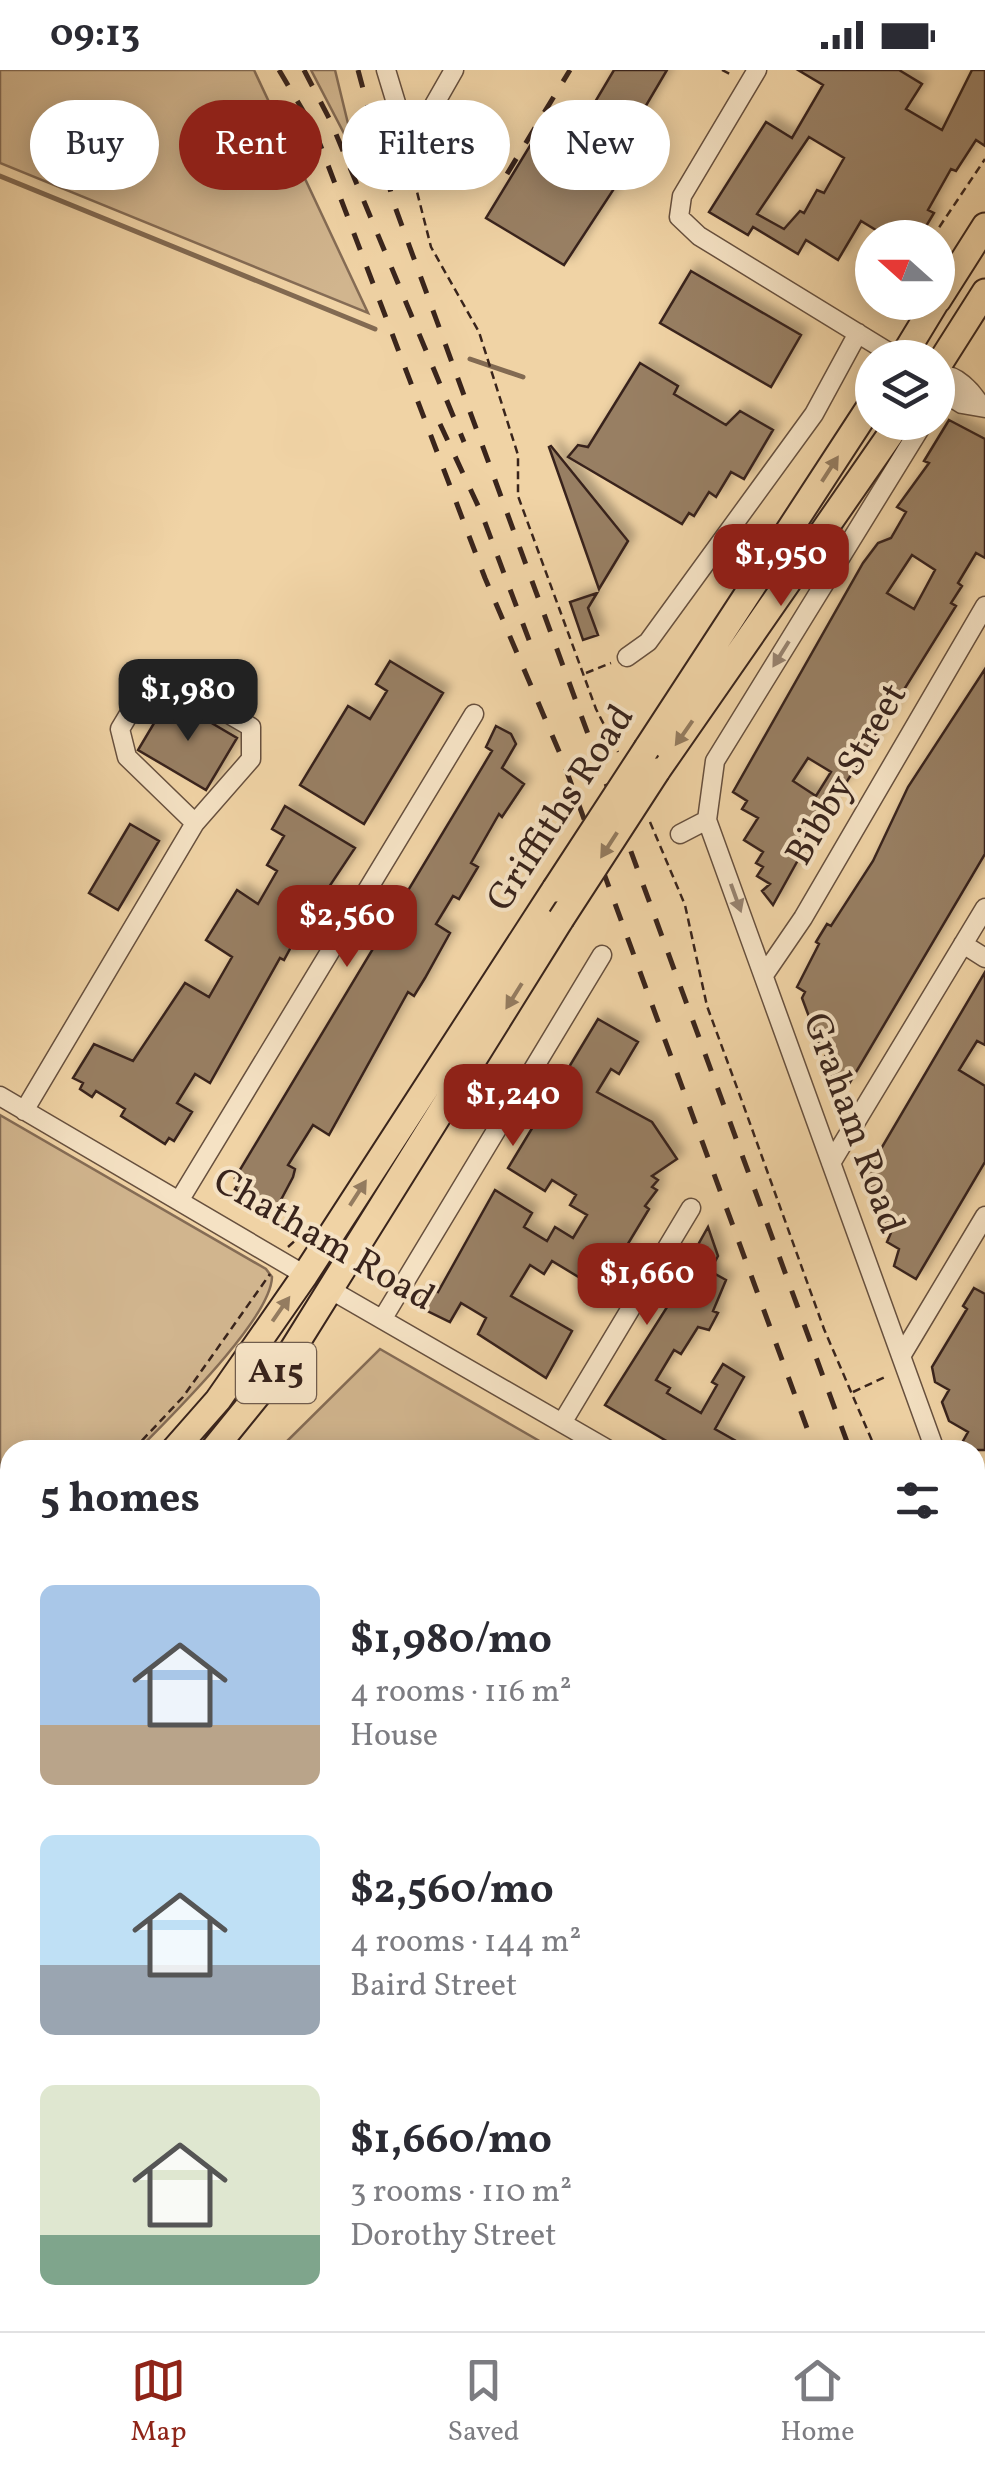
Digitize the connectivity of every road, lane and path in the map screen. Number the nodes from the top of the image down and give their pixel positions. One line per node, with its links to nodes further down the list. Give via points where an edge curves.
1 (386, 70): 6 (street)
2 (454, 70): 7 (street)
3 (722, 70): 5 (path)
4 (758, 70): 14 (street, via 677,207 686,227)
5 (730, 74)
6 (395, 100)
7 (436, 100)
8 (985, 159): 10 (path)
9 (418, 190): 24 (path, via 432,247 486,352 518,456 518,496)
10 (944, 220)
11 (985, 226): 12 (highway)
12 (955, 274)
13 (985, 292): 16 (highway)
14 (858, 333): 15 (street); 23 (street, via 814,414 648,642)
15 (870, 340)
16 (955, 340)
17 (955, 400): 18 (street)
18 (983, 407)
19 (855, 431): 26 (highway, Griffiths Road / A15, one-way to 19)
20 (886, 440): 26 (highway, Griffiths Road / A15, one-way to 26)
21 (913, 440): 28 (street, one-way to 28, via 714,761)
22 (985, 606): 36 (street, Bibby Street)
23 (626, 656): 24 (path)
24 (584, 674): 27 (path)
25 (474, 714): 40 (street)
26 (652, 760): 44 (highway, Griffiths Road / A15, one-way to 26, bridge, via 555,889); 45 (highway, Griffiths Road / A15, one-way to 45, bridge)
27 (625, 764)
28 (707, 820): 31 (street); 36 (street, Graham Road, one-way to 36)
29 (650, 821): 48 (path, via 685,905 713,1022)
30 (195, 823): 30 (street, via 251,759 251,728 172,680 141,694 120,729 127,756); 38 (street)
31 (680, 834)
32 (985, 908): 33 (street)
33 (962, 944): 35 (street); 39 (street)
34 (602, 955): 46 (street)
35 (985, 958)
36 (764, 975): 39 (street, Graham Road)
37 (0, 1096): 38 (street, Chatham Road)
38 (24, 1110): 40 (street, Chatham Road)
39 (831, 1163): 47 (street, Graham Road)
40 (179, 1201): 44 (street, Chatham Road)
41 (691, 1208): 49 (street)
42 (985, 1216): 47 (street)
43 (270, 1274): 50 (path, via 183,1396)
44 (304, 1274): 45 (highway, Chatham Road); 51 (highway, Griffiths Road / A15, one-way to 44)
45 (331, 1290): 46 (street, Chatham Road); 52 (highway, Griffiths Road / A15, via 286,1360)
46 (383, 1318): 49 (street, Chatham Road)
47 (902, 1353): 48 (path, via 888,1376); 55 (street, Graham Road)
48 (852, 1392): 54 (path)
49 (562, 1423): 53 (street, Chatham Road)
50 (141, 1440)
51 (183, 1440)
52 (221, 1440)
53 (591, 1440)
54 (872, 1440)
55 (931, 1440)

